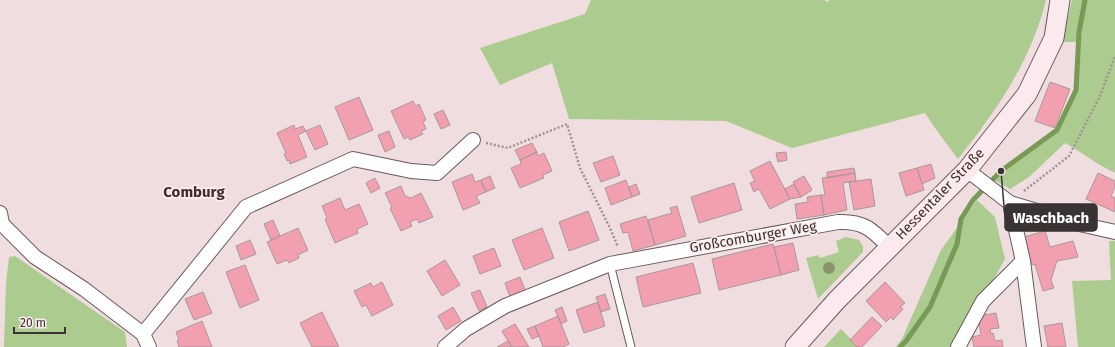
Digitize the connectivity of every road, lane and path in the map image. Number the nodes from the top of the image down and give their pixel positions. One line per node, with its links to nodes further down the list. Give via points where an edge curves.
1 (1060, 0): 4 (main road, Hessentaler Straße, via 1054,38 1027,94)
2 (1115, 56): 5 (path, via 1100,96 1069,156)
3 (473, 140): 10 (path, via 508,148 567,124 580,168 610,228); 11 (street, via 437,174 353,159 246,207)
4 (967, 170): 5 (street); 8 (main road, Hessentaler Straße)
5 (1010, 203): 7 (street); 9 (street)
6 (0, 213): 11 (street, via 2,224 35,257 84,289)
7 (1115, 232)
8 (889, 247): 10 (street, Großcomburger Weg, via 864,225 852,221); 15 (main road, Hessentaler Straße)
9 (1023, 261): 16 (street, via 983,301); 17 (street)
10 (616, 262): 13 (street, Großcomburger Weg, via 505,306 466,329); 14 (lane)
11 (143, 334): 12 (street)
12 (149, 347)
13 (445, 347)
14 (631, 347)
15 (796, 347)
16 (958, 347)
17 (1034, 347)

